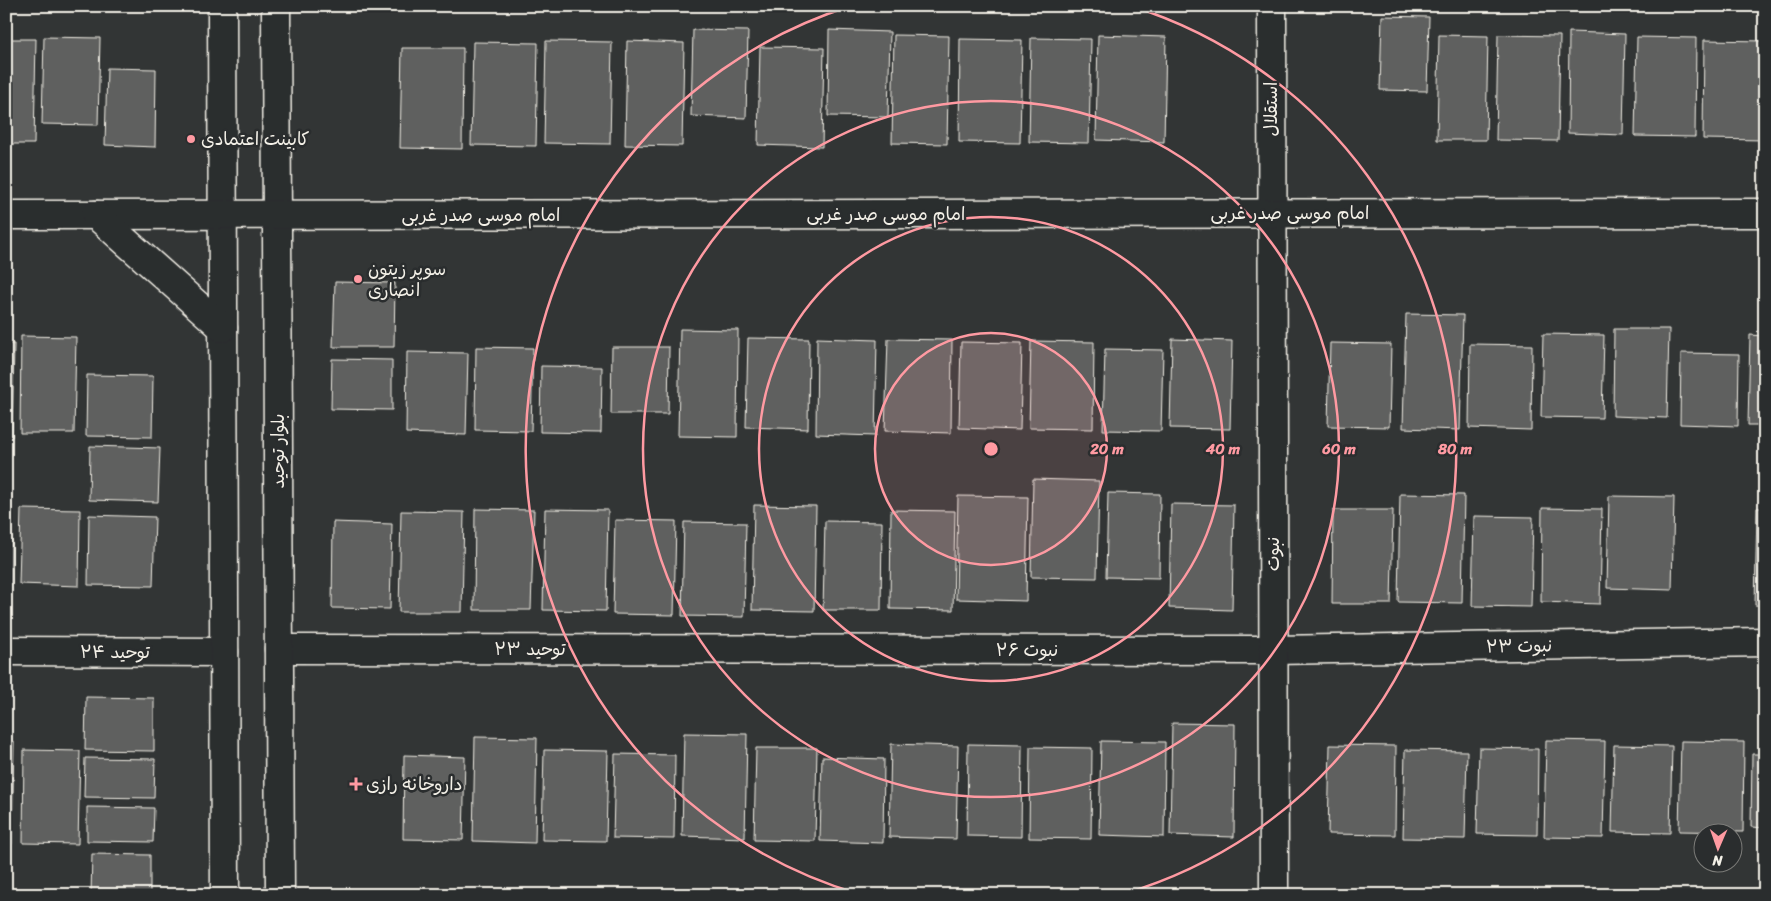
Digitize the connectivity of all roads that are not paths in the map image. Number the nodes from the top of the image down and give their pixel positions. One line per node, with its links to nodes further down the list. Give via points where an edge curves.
1 (222, 6): 7 (street)
2 (276, 6): 8 (street, بلوار توحید)
3 (1272, 6): 4 (street, استقلال)
4 (1271, 212): 5 (street, امام موسی صدر غربی); 8 (street, امام موسی صدر غربی); 14 (street, نبوت)
5 (1765, 213)
6 (96, 215): 7 (street, امام موسی صدر غربی); 9 (street, امام موسی صدر غربی); 10 (street)
7 (223, 215): 8 (street, امام موسی صدر غربی); 10 (street)
8 (277, 215): 12 (street, بلوار توحید)
9 (6, 216)
10 (223, 328): 16 (street)
11 (1765, 642): 14 (street, نبوت ۲۳)
12 (279, 649): 13 (street, توحید ۲۳); 18 (street, بلوار توحید)
13 (780, 649): 14 (street, نبوت ۲۶)
14 (1273, 650): 19 (street, نبوت)
15 (6, 651): 16 (street, توحید ۲۴)
16 (224, 652): 17 (street)
17 (225, 895)
18 (280, 895)
19 (1274, 895)

